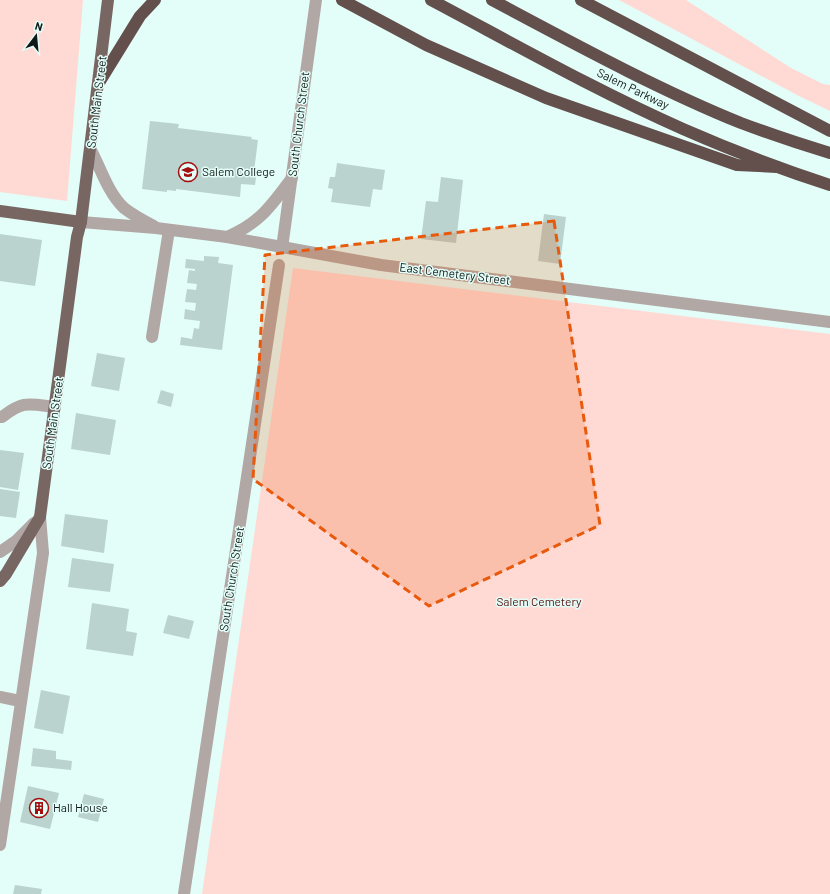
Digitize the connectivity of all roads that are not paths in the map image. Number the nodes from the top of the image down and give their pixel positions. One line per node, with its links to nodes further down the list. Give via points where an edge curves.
1 (108, 0): 8 (main road, South Main Street)
2 (155, 0): 8 (highway, via 140,16)
3 (316, 0): 13 (street, South Church Street)
4 (342, 0): 12 (highway, via 433,48 546,98 737,165)
5 (431, 0): 12 (highway, Salem Parkway, via 626,101)
6 (492, 0): 11 (highway, Salem Parkway, via 570,42 694,102 767,132)
7 (581, 0): 9 (highway)
8 (100, 81): 10 (main road, South Main Street)
9 (830, 131)
10 (91, 150): 16 (main road, South Main Street); 17 (street, via 116,199 128,211)
11 (830, 153)
12 (777, 168): 14 (highway, Salem Parkway)
13 (292, 177): 19 (street, via 268,210 241,231); 20 (street, South Church Street)
14 (830, 185)
15 (0, 212): 16 (main road)
16 (81, 222): 17 (street, East Cemetery Street); 24 (main road, South Main Street)
17 (156, 228): 18 (street, East Cemetery Street)
18 (169, 230): 19 (street, East Cemetery Street); 23 (street)
19 (227, 237): 20 (street, East Cemetery Street)
20 (282, 248): 22 (street, East Cemetery Street, via 381,265)
21 (279, 265): 32 (street, South Church Street)
22 (830, 322)
23 (152, 338)
24 (55, 407): 25 (street, via 22,405); 26 (main road, South Main Street)
25 (0, 417)
26 (40, 517): 27 (street, via 16,541); 28 (main road); 30 (street, South Main Street, via 42,554)
27 (0, 552)
28 (0, 581)
29 (0, 697): 30 (street)
30 (20, 700): 31 (street, South Main Street)
31 (0, 845)
32 (184, 894)

